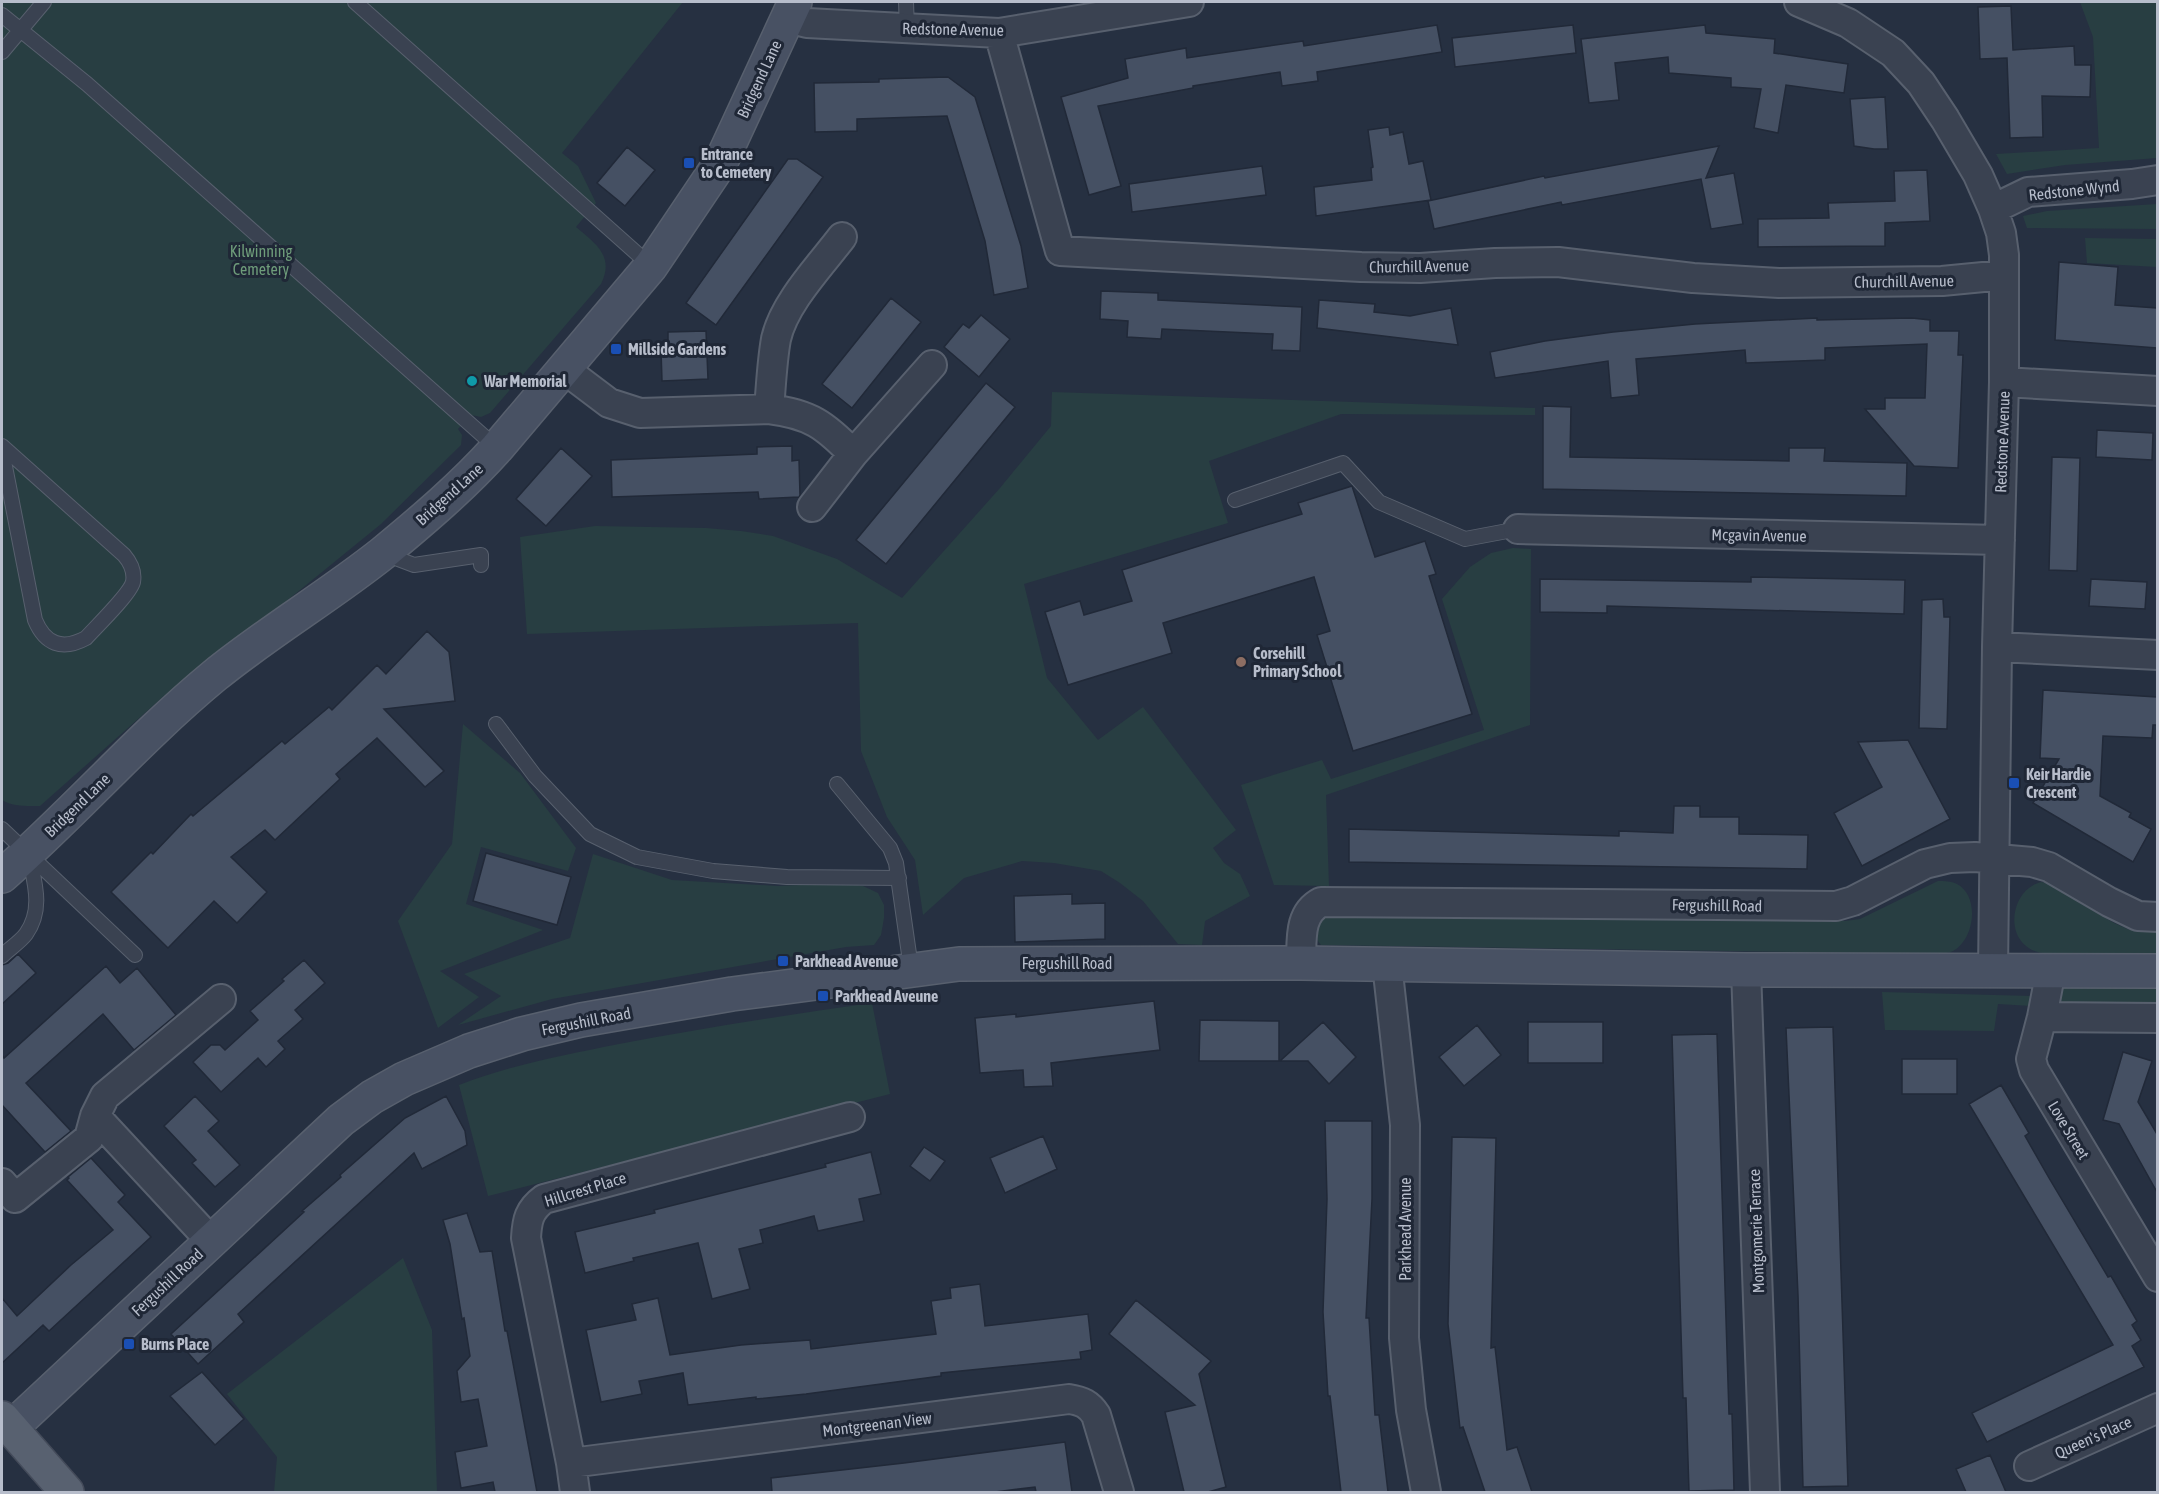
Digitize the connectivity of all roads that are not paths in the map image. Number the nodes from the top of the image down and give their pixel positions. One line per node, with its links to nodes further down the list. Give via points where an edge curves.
1 (44, 2): 8 (lane)
2 (355, 2): 14 (lane)
3 (1189, 2): 9 (street, Redstone Avenue)
4 (1799, 2): 12 (street, Redstone Avenue, via 1848,22 1892,52 1914,75 1945,118)
5 (791, 10): 7 (street, Redstone Avenue, via 807,23); 14 (main road, Bridgend Lane, via 721,162)
6 (2, 15): 8 (lane)
7 (906, 15): 9 (street, Redstone Avenue)
8 (19, 31): 10 (lane); 22 (lane, via 87,84)
9 (999, 33): 15 (street, Churchill Avenue, via 1060,251 1361,267 1558,262 1693,278 1779,283 1942,281)
10 (2, 52)
11 (2157, 180): 12 (street, Redstone Wynd, via 2028,192)
12 (1993, 209): 15 (street, Redstone Avenue, via 2001,233)
13 (842, 237): 20 (street, via 783,321 776,338)
14 (651, 266): 17 (main road, Bridgend Lane)
15 (2004, 275): 18 (street, Redstone Avenue)
16 (932, 365): 24 (street)
17 (564, 369): 20 (street, via 609,403 640,413); 22 (main road, Bridgend Lane)
18 (2004, 382): 19 (street); 28 (street, Redstone Avenue)
19 (2157, 391)
20 (769, 409): 24 (street, via 809,418)
21 (2, 446): 23 (lane, via 131,564 133,582 127,593 77,643 50,641 42,635 35,620)
22 (497, 448): 29 (main road, Bridgend Lane)
23 (2, 451)
24 (853, 454): 26 (street)
25 (1235, 500): 27 (lane, via 1343,463 1379,502 1465,539)
26 (812, 507)
27 (1518, 529): 28 (street, Mcgavin Avenue)
28 (2000, 540): 31 (street, Redstone Avenue)
29 (383, 553): 30 (lane, via 414,565 481,555); 36 (main road, Bridgend Lane, via 214,676)
30 (481, 565)
31 (1997, 647): 32 (street); 37 (street, Redstone Avenue)
32 (2157, 655)
33 (495, 724): 39 (lane, via 535,776 590,834 637,857 713,871 787,877)
34 (837, 784): 39 (lane, via 890,848)
35 (2, 829): 36 (lane)
36 (28, 853): 38 (main road, Bridgend Lane); 41 (lane, via 36,912 26,935); 42 (lane)
37 (1994, 859): 40 (street, Fergushill Road, via 2049,867 2138,916); 43 (street, Fergushill Road, via 1950,858 1925,864 1836,906 1322,902 1313,906 1304,920); 48 (street, Redstone Avenue)
38 (2, 876)
39 (899, 878): 45 (lane)
40 (2157, 916)
41 (2, 956)
42 (135, 956)
43 (1301, 963): 44 (main road, Fergushill Road); 45 (main road, Fergushill Road, via 959,964)
44 (1387, 964): 46 (main road, Fergushill Road); 65 (street, Parkhead Avenue, via 1405,1125 1404,1338 1411,1410)
45 (911, 969): 56 (main road, Fergushill Road, via 580,1020 470,1051 372,1097)
46 (1746, 970): 48 (main road, Fergushill Road); 66 (street, Montgomerie Terrace)
47 (2051, 970): 48 (main road, Fergushill Road); 49 (main road, Fergushill Road); 51 (street, Love Street)
48 (1993, 971)
49 (2157, 971)
50 (221, 999): 53 (street, via 105,1096)
51 (2042, 1017): 52 (street); 57 (street, Love Street, via 2031,1059 2034,1070)
52 (2157, 1018)
53 (95, 1116): 55 (street, via 89,1138 15,1198); 56 (street)
54 (850, 1117): 60 (street, Hillcrest Place, via 544,1199 533,1207 526,1238)
55 (2, 1183)
56 (211, 1241): 59 (main road, Fergushill Road)
57 (2157, 1277)
58 (2155, 1415): 61 (street, Queen's Place)
59 (6, 1424): 62 (main road)
60 (571, 1463): 63 (street, Hillcrest Place); 64 (street, Montgreenan View, via 1070,1399 1089,1405 1096,1415)
61 (2028, 1466)
62 (59, 1487)
63 (575, 1492)
64 (1119, 1492)
65 (1426, 1492)
66 (1766, 1492)

